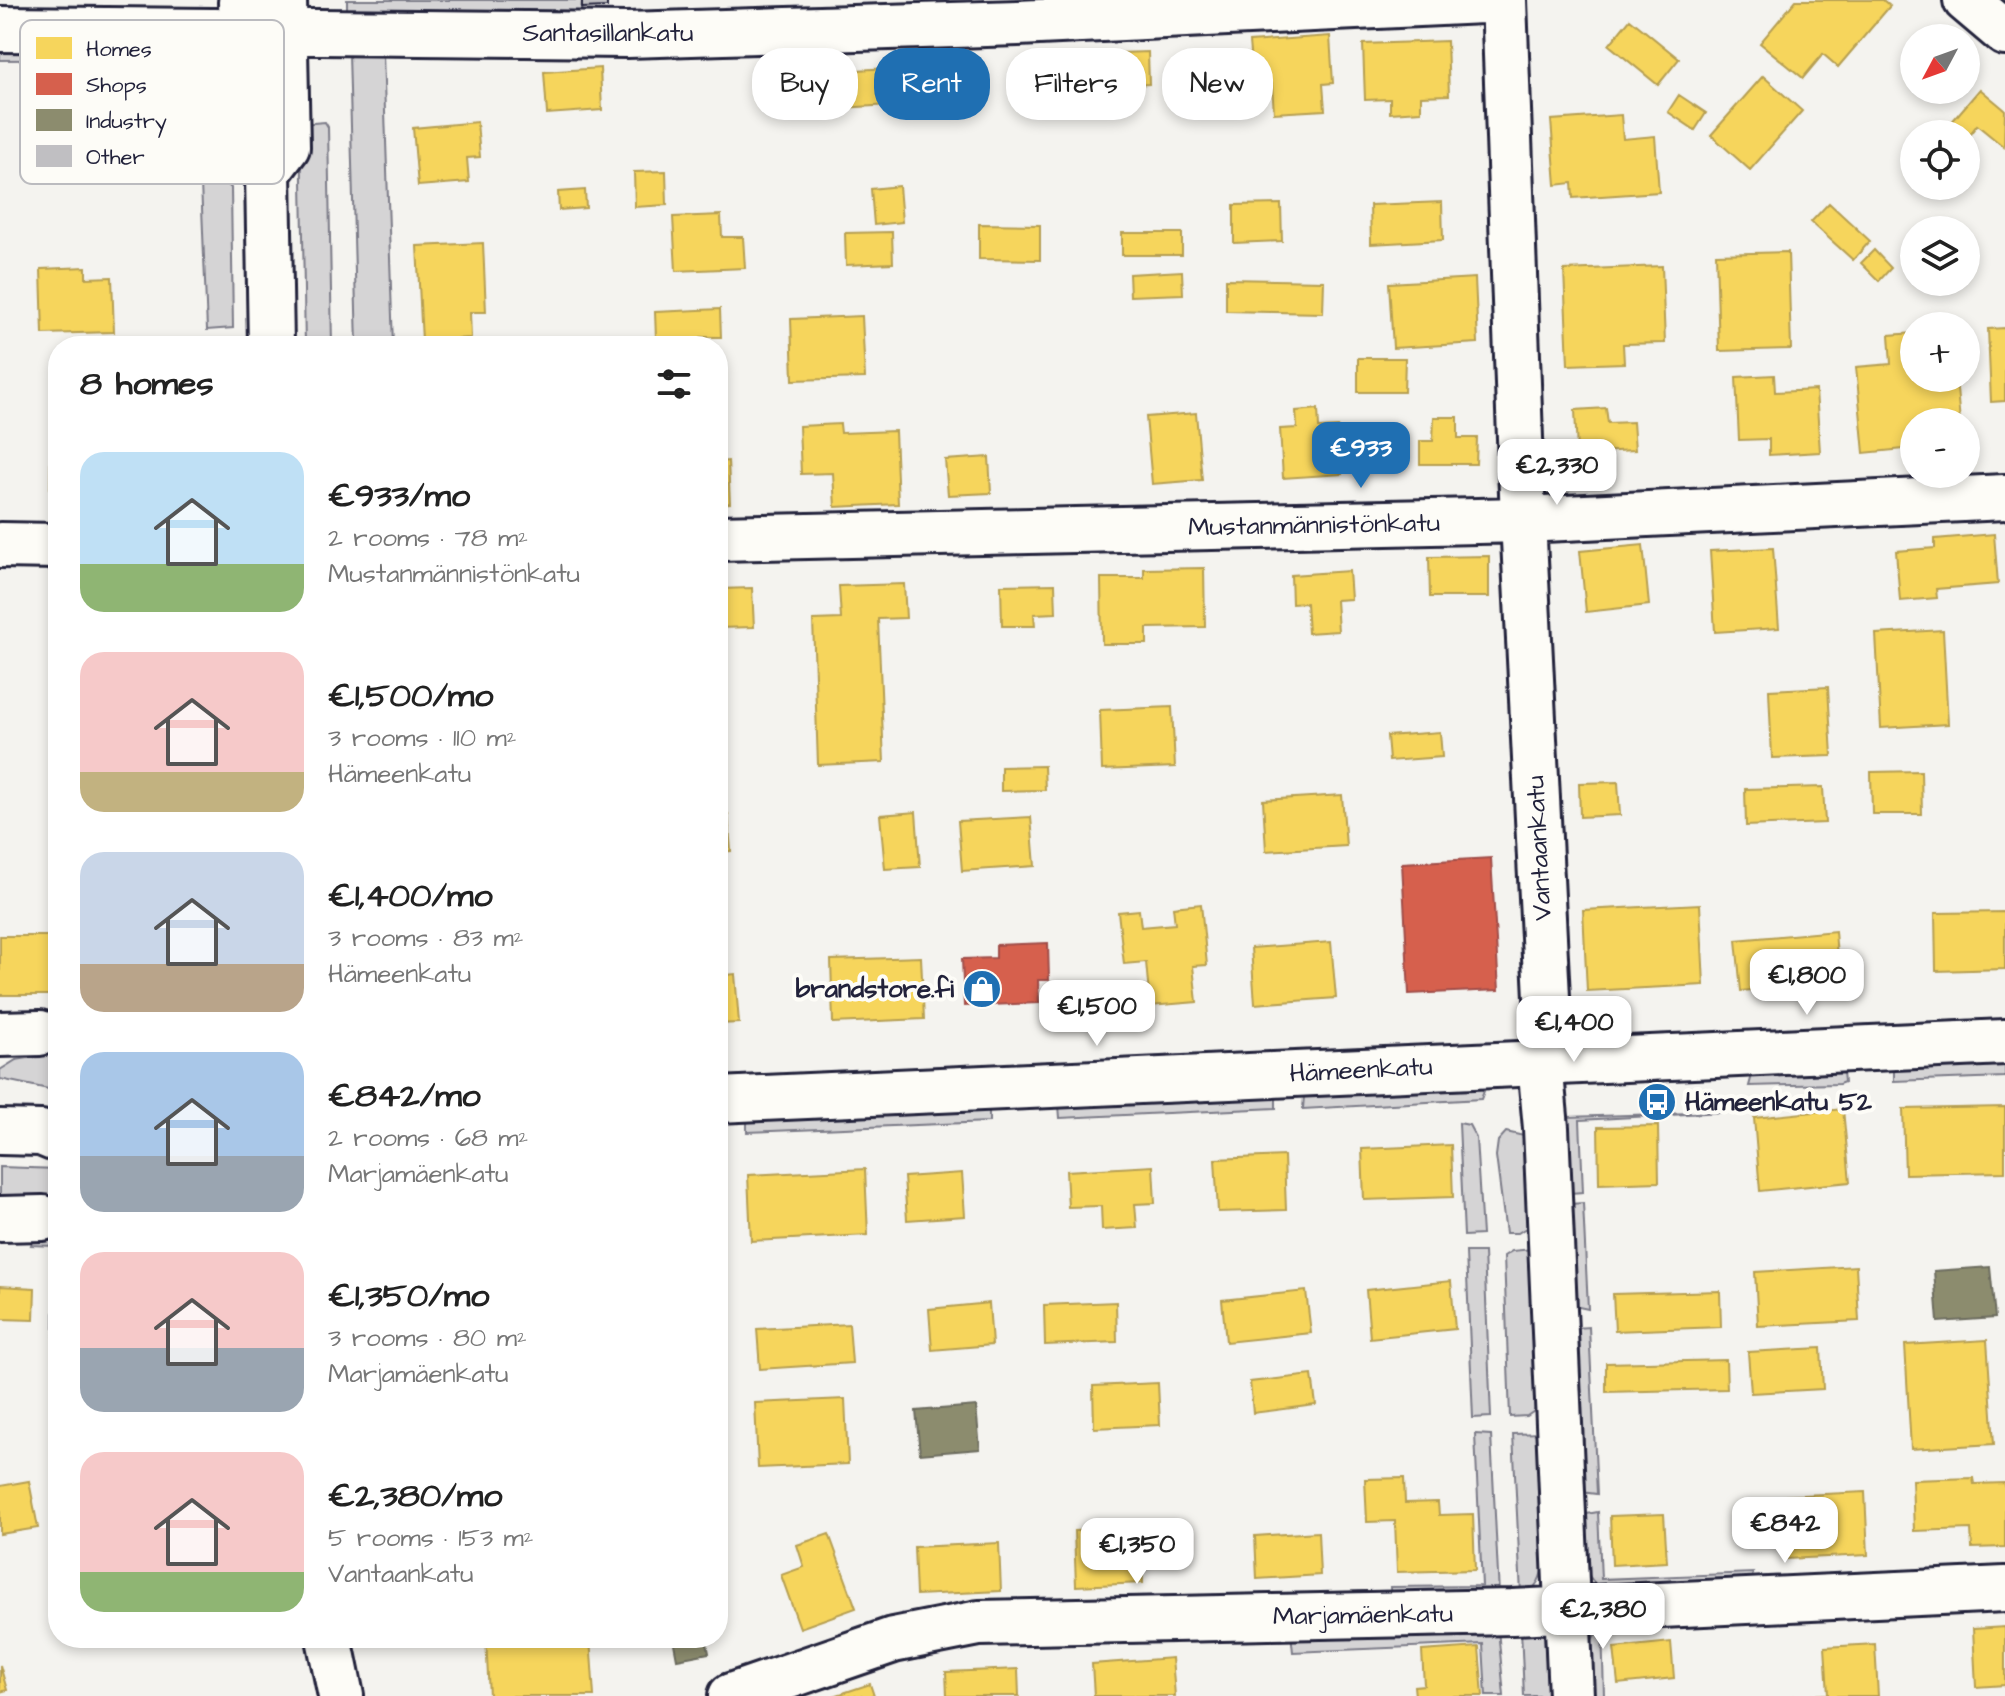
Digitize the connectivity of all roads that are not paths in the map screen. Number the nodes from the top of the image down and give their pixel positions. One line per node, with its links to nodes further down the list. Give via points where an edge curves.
1 (1504, 0): 4 (street, Santasillankatu, via 627,35); 13 (street, Vantaankatu)
2 (1966, 0): 8 (street)
3 (241, 15): 4 (street, Santasillankatu); 5 (street, Santasillankatu)
4 (284, 16): 9 (street)
5 (155, 20)
6 (20, 28): 7 (street, Santasillankatu)
7 (0, 29)
8 (2005, 33)
9 (284, 151)
10 (268, 184): 11 (street)
11 (271, 336)
12 (2005, 497): 13 (street, Mustanmännistönkatu)
13 (1523, 520): 14 (street, Mustanmännistönkatu); 18 (street, Vantaankatu, via 1548,1017)
14 (728, 538)
15 (0, 545): 16 (street)
16 (48, 546)
17 (2005, 1042): 18 (street, Hämeenkatu)
18 (1540, 1063): 19 (street, Hämeenkatu); 23 (street, Vantaankatu)
19 (728, 1100)
20 (43, 1218): 21 (street)
21 (0, 1219)
22 (2005, 1589): 23 (street, Marjamäenkatu)
23 (1567, 1609): 26 (street, Marjamäenkatu, via 979,1623 893,1640); 27 (street, Vantaankatu)
24 (331, 1648): 25 (street)
25 (341, 1696)
26 (731, 1696)
27 (1571, 1696)

